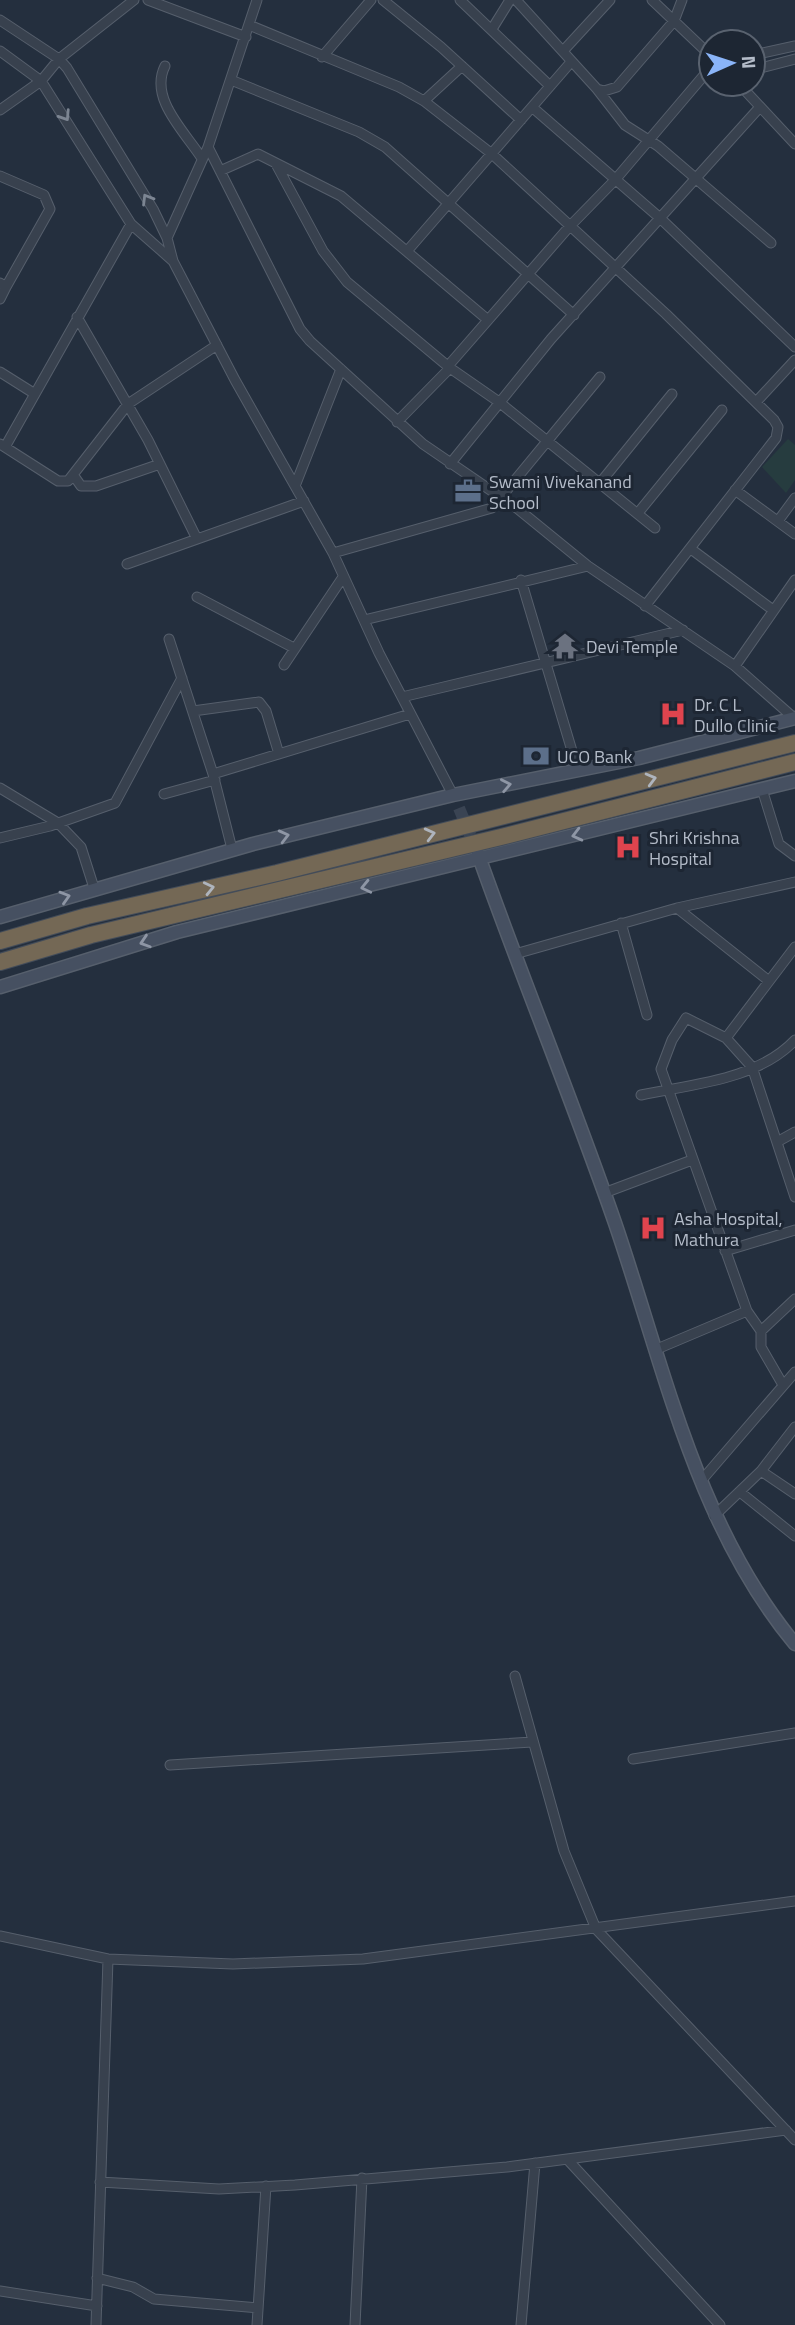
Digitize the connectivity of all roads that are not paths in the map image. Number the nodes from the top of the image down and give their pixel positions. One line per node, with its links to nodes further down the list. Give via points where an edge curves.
1 (134, 0): 24 (street)
2 (148, 0): 12 (street)
3 (257, 0): 15 (street)
4 (370, 0): 23 (street)
5 (383, 0): 28 (street)
6 (460, 0): 16 (street)
7 (510, 0): 16 (street)
8 (516, 0): 21 (street)
9 (610, 0): 21 (street)
10 (652, 0): 14 (street)
11 (682, 0): 14 (street)
12 (167, 2): 17 (street)
13 (0, 20): 24 (street)
14 (674, 21): 18 (street); 34 (street, via 617,87)
15 (249, 25): 17 (street); 23 (street)
16 (492, 29): 33 (street)
17 (246, 37): 30 (street)
18 (697, 43)
19 (795, 46): 22 (street)
20 (0, 51): 31 (street)
21 (563, 51): 26 (street)
22 (767, 52)
23 (322, 57): 36 (street)
24 (59, 59): 31 (street); 55 (street, one-way to 24, via 82,90)
25 (795, 59): 29 (street)
26 (571, 62): 33 (street); 34 (street)
27 (165, 66): 45 (street, via 161,95)
28 (462, 66): 36 (street); 40 (street)
29 (767, 66)
30 (231, 80): 43 (street); 51 (street, via 372,139)
31 (41, 81): 39 (street); 53 (street, one-way to 53)
32 (697, 84): 41 (street)
33 (550, 86): 37 (street)
34 (597, 89): 41 (street, via 625,125)
35 (752, 98): 38 (street)
36 (424, 101): 44 (street)
37 (532, 107): 40 (street); 50 (street)
38 (760, 107): 42 (street); 49 (street)
39 (0, 110)
40 (520, 120): 44 (street)
41 (650, 139): 49 (street); 50 (street)
42 (795, 144)
43 (208, 147): 45 (street); 47 (street)
44 (492, 154): 51 (street); 54 (street)
45 (201, 157): 55 (street)
46 (276, 163): 47 (street, via 258,154); 57 (street, via 341,196); 69 (street, via 338,273)
47 (220, 171): 70 (street, via 300,329)
48 (0, 176): 61 (street, via 44,195 50,209)
49 (695, 177): 52 (street); 56 (street)
50 (615, 180): 52 (street); 54 (street)
51 (450, 203): 57 (street); 60 (street)
52 (660, 218): 59 (street); 67 (street)
53 (131, 224): 58 (street); 64 (street)
54 (569, 227): 59 (street); 60 (street)
55 (167, 238): 58 (street)
56 (771, 243)
57 (408, 250): 65 (street)
58 (173, 261): 66 (street)
59 (615, 269): 63 (street); 76 (street)
60 (528, 273): 63 (street); 65 (street)
61 (3, 285): 62 (street)
62 (0, 299)
63 (574, 315): 75 (street)
64 (78, 317): 73 (street); 77 (street)
65 (488, 320): 69 (street)
66 (217, 345): 77 (street); 86 (street)
67 (795, 348)
68 (795, 360): 76 (street)
69 (449, 367): 75 (street); 79 (street)
70 (341, 369): 79 (street); 86 (street)
71 (0, 372): 73 (street)
72 (600, 377): 80 (street)
73 (35, 394): 81 (street)
74 (672, 394): 85 (street)
75 (499, 401): 80 (street); 83 (street)
76 (757, 401): 87 (street, via 778,431)
77 (128, 404): 82 (street); 84 (street)
78 (722, 410): 91 (street)
79 (397, 422): 83 (street)
80 (549, 442): 85 (street); 89 (street)
81 (3, 446): 84 (street, via 58,481)
82 (160, 464): 84 (street, via 96,486 81,486); 95 (street)
83 (450, 464): 89 (street)
84 (74, 476)
85 (600, 483): 91 (street)
86 (295, 486): 90 (street)
87 (735, 490): 92 (street); 96 (street)
88 (795, 498): 92 (street)
89 (502, 499): 97 (street, via 483,513); 99 (street)
90 (304, 501): 95 (street); 97 (street)
91 (638, 513): 93 (street)
92 (778, 521): 94 (street)
93 (655, 527)
94 (795, 534)
95 (197, 539): 98 (street)
96 (691, 549): 104 (street); 105 (street)
97 (333, 553): 100 (street)
98 (127, 564)
99 (588, 566): 101 (street); 104 (street)
100 (343, 577): 106 (street); 109 (street)
101 (521, 580): 106 (street); 110 (street)
102 (795, 580): 105 (street)
103 (197, 597): 109 (street)
104 (645, 606): 107 (street)
105 (772, 610): 112 (street)
106 (364, 620): 114 (street)
107 (683, 630): 110 (street); 112 (street)
108 (169, 639): 113 (street)
109 (294, 648): 111 (street)
110 (545, 662): 114 (street); 121 (street)
111 (284, 665)
112 (735, 666): 117 (street)
113 (182, 678): 115 (street); 129 (street, via 115,803)
114 (402, 697): 116 (street)
115 (193, 711): 119 (street, via 259,702); 122 (street)
116 (410, 714): 119 (street); 127 (street)
117 (794, 718): 121 (street)
118 (795, 743): 139 (highway, one-way to 118)
119 (279, 754): 122 (street)
120 (795, 762): 142 (highway, via 91,935)
121 (578, 771): 127 (street, one-way to 121)
122 (214, 777): 126 (street); 131 (street)
123 (795, 781): 125 (street)
124 (0, 788): 129 (street)
125 (762, 789): 132 (street, via 779,844); 133 (street, one-way to 133)
126 (164, 794)
127 (453, 795): 128 (street); 131 (street, one-way to 127)
128 (460, 808)
129 (58, 823): 130 (street); 135 (street, via 81,847)
130 (0, 838)
131 (232, 849): 135 (street)
132 (795, 856)
133 (479, 857): 141 (street); 144 (street, one-way to 144, via 177,932)
134 (795, 882): 136 (street)
135 (94, 888): 137 (street, one-way to 135)
136 (677, 908): 138 (street); 143 (street)
137 (0, 917)
138 (621, 923): 141 (street); 145 (street)
139 (0, 941)
140 (795, 947): 143 (street)
141 (515, 954): 154 (street)
142 (0, 962)
143 (769, 981): 146 (street)
144 (0, 987)
145 (647, 1015)
146 (726, 1038): 148 (street); 149 (street, via 686,1018 661,1069)
147 (795, 1040): 148 (street, via 783,1053)
148 (752, 1067): 149 (street, via 735,1076); 152 (street)
149 (667, 1089): 150 (street); 153 (street)
150 (641, 1095)
151 (795, 1132): 152 (street)
152 (777, 1142): 155 (street)
153 (692, 1160): 154 (street); 157 (street)
154 (604, 1193): 161 (street)
155 (795, 1197)
156 (795, 1230): 157 (street)
157 (725, 1251): 159 (street)
158 (795, 1299): 160 (street)
159 (747, 1311): 160 (street); 161 (street)
160 (761, 1331): 163 (street, via 761,1346)
161 (657, 1349): 166 (street)
162 (795, 1372): 163 (street)
163 (783, 1385): 166 (street)
164 (795, 1427): 165 (street)
165 (761, 1471): 167 (street); 168 (street)
166 (701, 1481): 169 (street)
167 (740, 1492): 169 (street); 170 (street)
168 (795, 1494)
169 (715, 1516): 171 (street, via 766,1609)
170 (795, 1536)
171 (795, 1644)
172 (515, 1676): 174 (street)
173 (795, 1733): 175 (street)
174 (532, 1742): 176 (street); 178 (street, via 564,1851)
175 (633, 1759)
176 (170, 1765)
177 (795, 1901): 178 (street)
178 (596, 1929): 180 (street, via 363,1959 233,1964); 181 (street)
179 (0, 1936): 180 (street)
180 (108, 1959): 186 (street)
181 (786, 2130): 182 (street); 183 (street)
182 (795, 2140)
183 (568, 2159): 184 (street); 196 (street)
184 (535, 2163): 185 (street); 195 (street)
185 (362, 2178): 187 (street); 194 (street)
186 (100, 2182): 187 (street, via 219,2189); 188 (street)
187 (266, 2186): 191 (street)
188 (97, 2278): 190 (street); 191 (street, via 164,2301)
189 (0, 2291): 190 (street)
190 (97, 2306): 192 (street)
191 (258, 2308): 193 (street)
192 (96, 2325)
193 (257, 2325)
194 (355, 2325)
195 (521, 2325)
196 (720, 2325)

